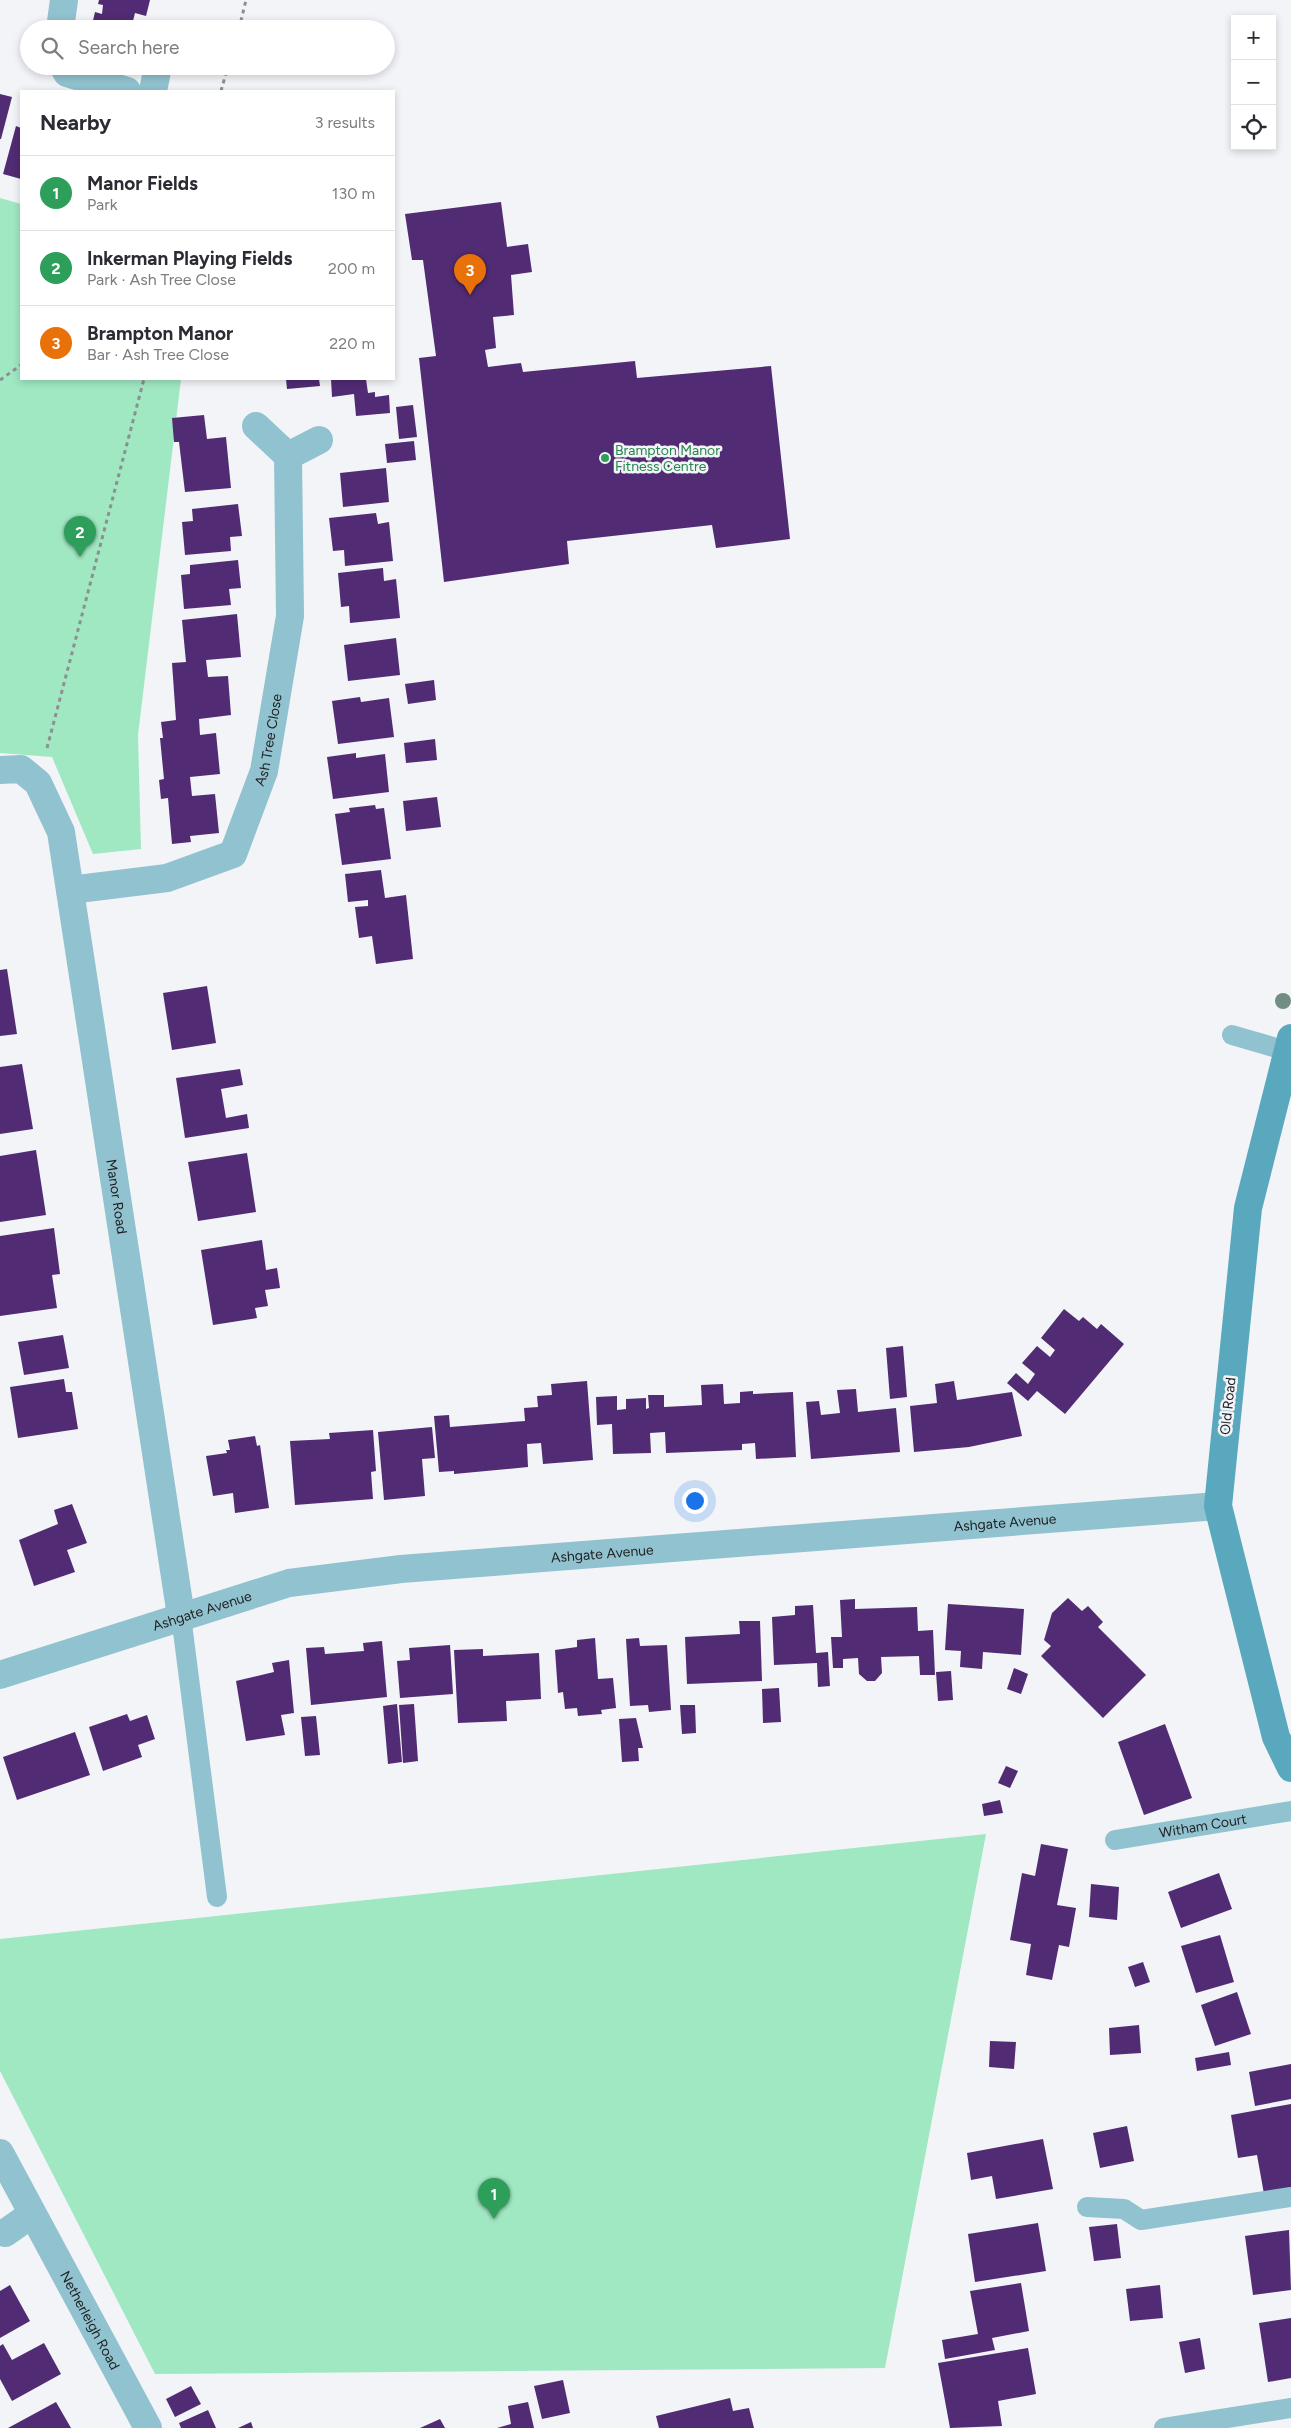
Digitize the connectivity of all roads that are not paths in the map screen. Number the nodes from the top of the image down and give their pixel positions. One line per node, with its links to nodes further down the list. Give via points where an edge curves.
1 (64, 0): 2 (street)
2 (61, 20)
3 (74, 75): 5 (street)
4 (156, 75): 6 (street)
5 (124, 90)
6 (153, 90)
7 (256, 426): 9 (street)
8 (320, 440): 9 (street)
9 (288, 456): 11 (street, Ash Tree Close, via 290,616 264,771 233,854 167,878)
10 (0, 770): 11 (street, Manor Road, via 21,769 38,783 61,832)
11 (70, 890): 15 (street, Manor Road)
12 (1232, 1035): 13 (lane)
13 (1289, 1044): 14 (street, Old Road, via 1248,1208)
14 (1218, 1506): 15 (street, Ashgate Avenue, via 401,1569 289,1583); 17 (street, Old Road, via 1276,1737)
15 (181, 1616): 16 (street, Ashgate Avenue); 20 (lane)
16 (0, 1675)
17 (1291, 1768)
18 (1291, 1811): 19 (lane, Witham Court)
19 (1114, 1840)
20 (217, 1898)
21 (0, 2154): 24 (street, Netherleigh Road)
22 (1291, 2197): 23 (lane, via 1141,2220 1124,2209)
23 (1087, 2207)
24 (32, 2214): 25 (street); 27 (street, Netherleigh Road)
25 (5, 2233)
26 (1291, 2408): 28 (lane)
27 (148, 2428)
28 (1164, 2428)

